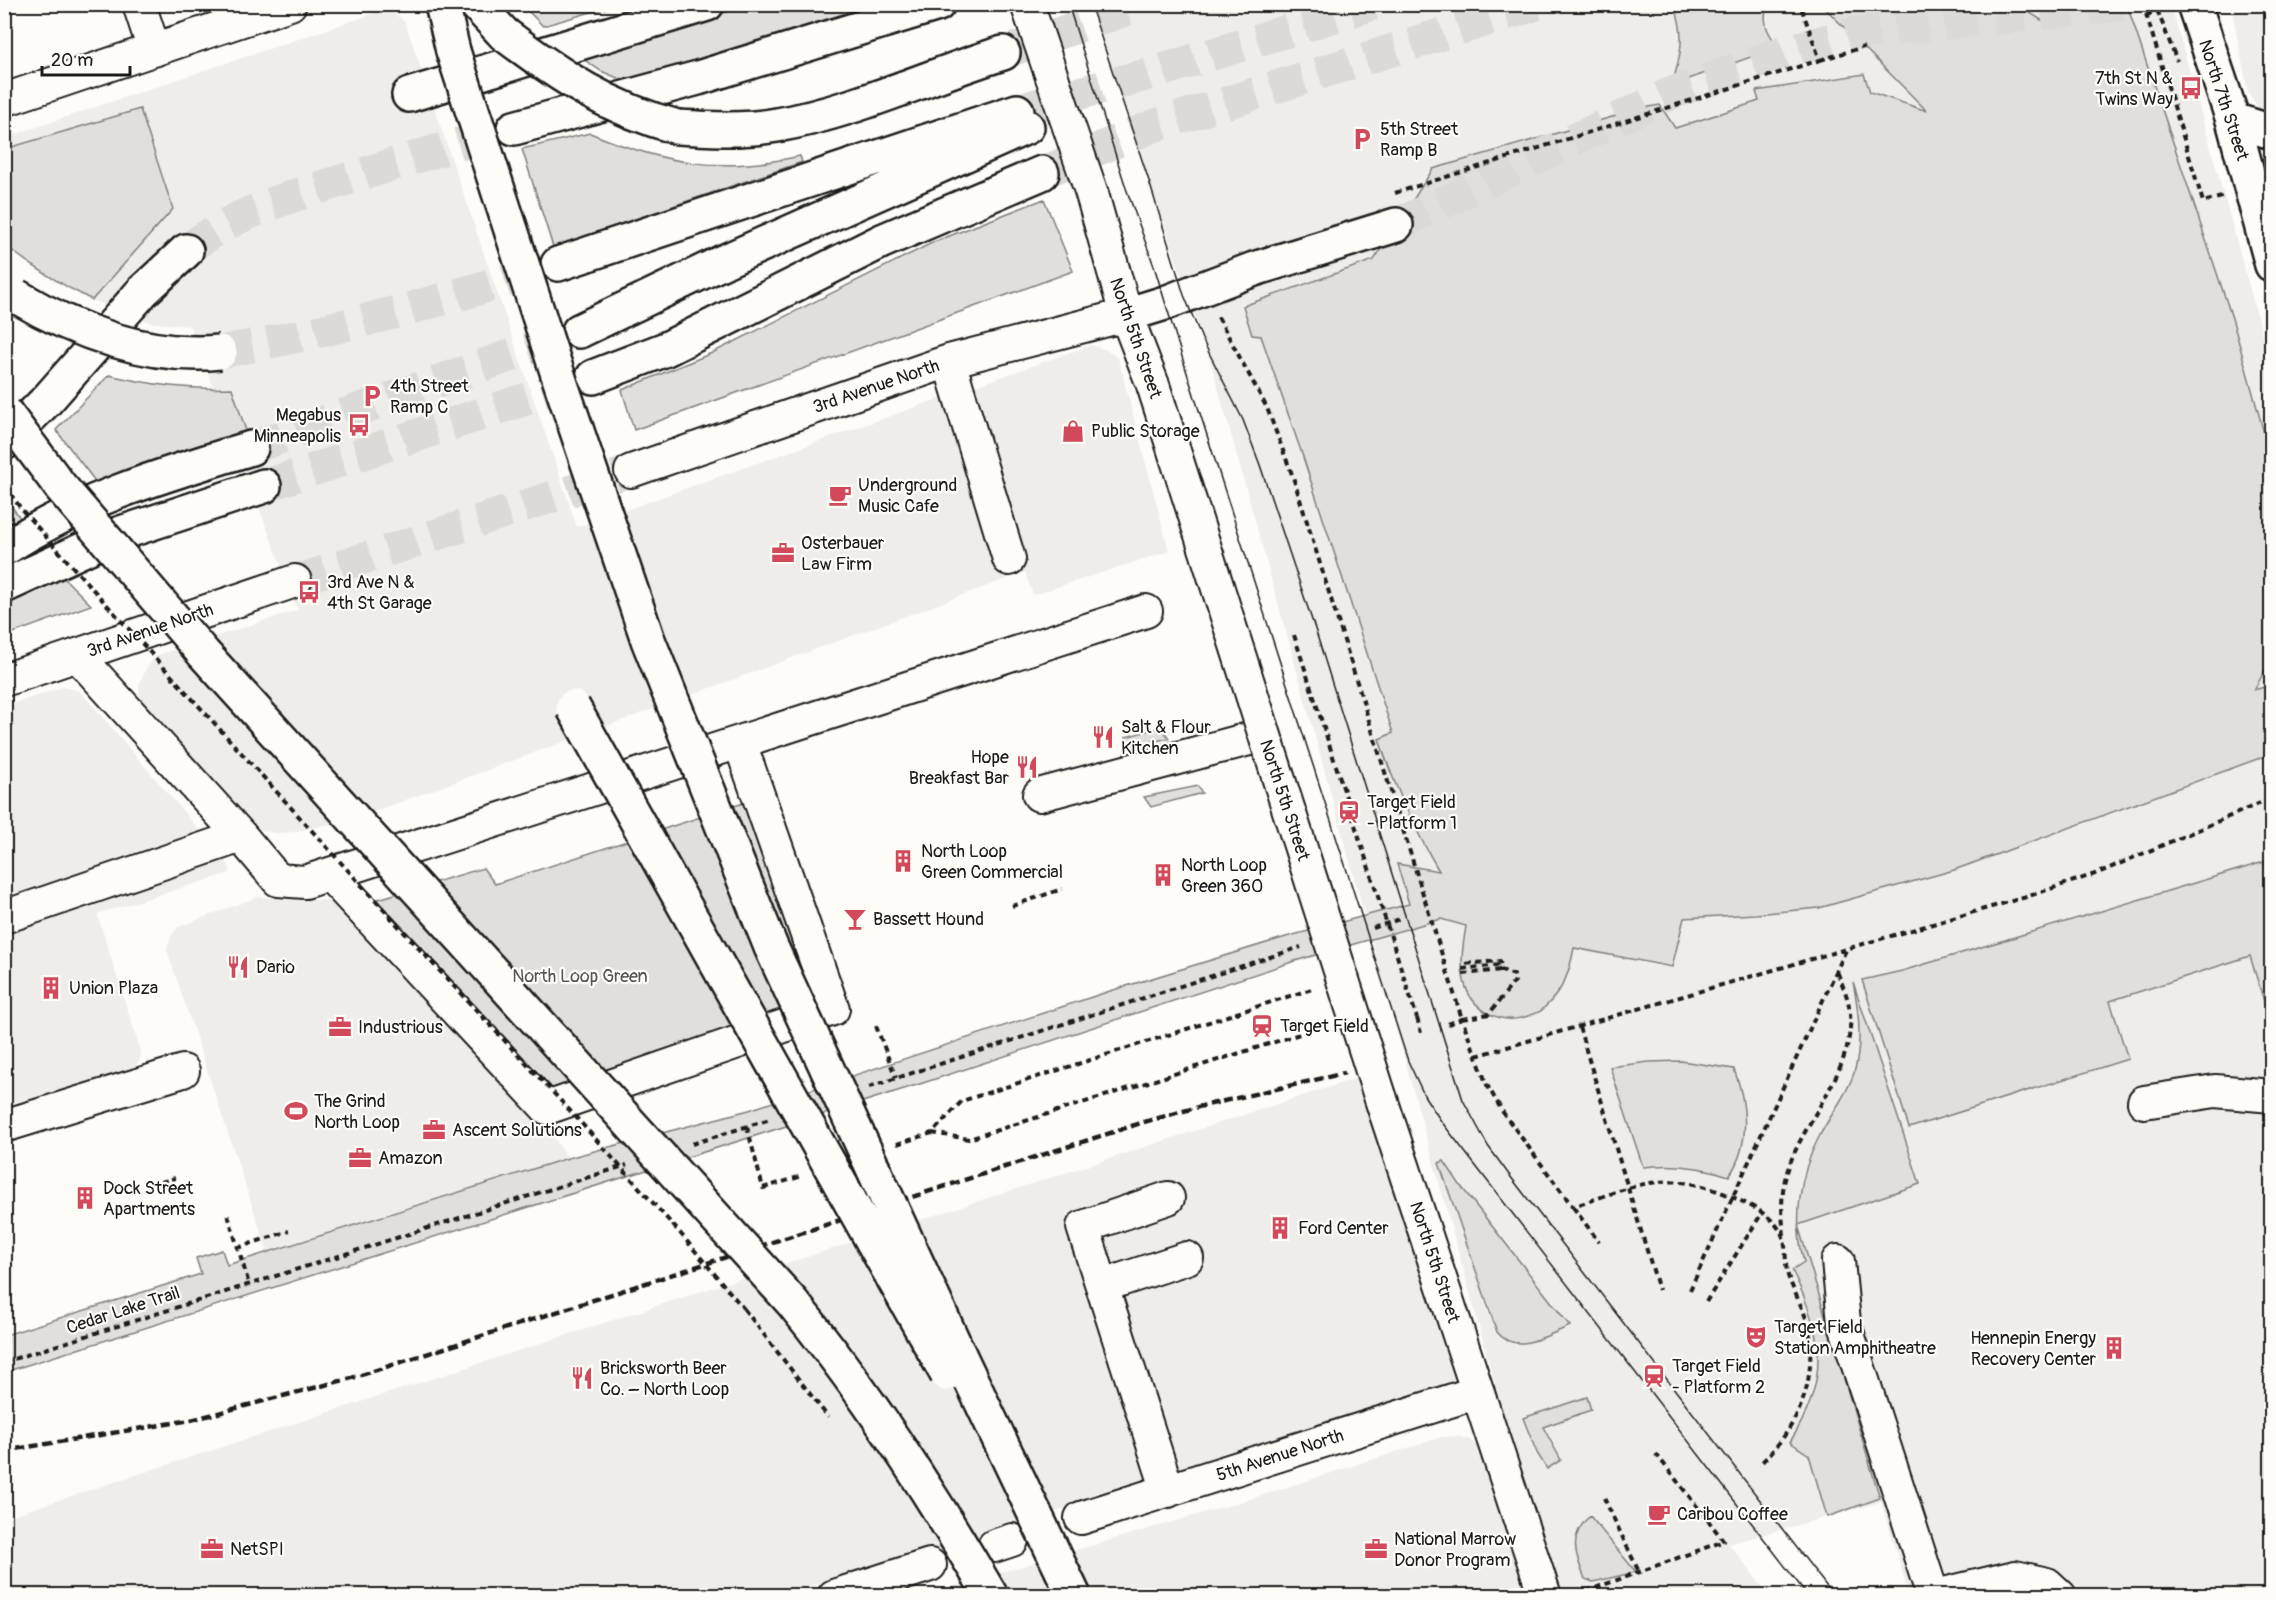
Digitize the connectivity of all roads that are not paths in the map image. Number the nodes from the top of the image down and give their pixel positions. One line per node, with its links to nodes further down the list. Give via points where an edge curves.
1 (140, 4): 9 (street)
2 (290, 4): 9 (street)
3 (442, 4): 61 (main road, bridge, via 453,51 648,640 771,947)
4 (476, 4): 10 (main road, bridge, via 504,34 563,77 621,108 677,126 737,130 827,115)
5 (706, 4): 11 (main road)
6 (938, 4): 14 (main road, via 698,78)
7 (1027, 4): 22 (street, North 5th Street, bridge, via 1092,194)
8 (2194, 4): 13 (main road, North 7th Street)
9 (154, 50): 12 (street)
10 (1002, 53)
11 (409, 95)
12 (4, 100)
13 (2233, 120): 15 (main road); 20 (main road, North 7th Street)
14 (514, 128)
15 (2271, 132)
16 (1042, 173): 26 (main road, via 882,241 675,344)
17 (1395, 209): 22 (main road, via 1254,269)
18 (186, 251): 28 (main road, via 142,292)
19 (558, 264): 23 (main road, via 1024,118)
20 (2271, 266)
21 (10, 292): 24 (main road, bridge, via 76,328 137,346 196,355)
22 (1126, 315): 25 (street, 3rd Avenue North); 40 (street, North 5th Street, bridge, via 1153,385)
23 (579, 331)
24 (220, 352)
25 (949, 361): 30 (street, 3rd Avenue North); 33 (street)
26 (593, 377)
27 (4, 411): 60 (main road, bridge, via 60,486 204,654 792,1302 873,1408)
28 (4, 443)
29 (251, 448): 32 (main road, via 143,481 88,504)
30 (631, 471)
31 (264, 486): 35 (main road, via 115,535)
32 (4, 549)
33 (1009, 559)
34 (295, 581): 37 (street, 3rd Avenue North)
35 (4, 586)
36 (1146, 611): 41 (street)
37 (76, 655): 38 (street, 3rd Avenue North); 43 (street)
38 (4, 680)
39 (573, 707): 61 (main road, bridge)
40 (1264, 735): 42 (street); 54 (street, North 5th Street, bridge)
41 (740, 742): 44 (street); 44 (street, via 833,1010 547,1108)
42 (1039, 795)
43 (241, 836): 44 (street, via 278,880 305,882); 45 (street)
44 (330, 875)
45 (4, 917)
46 (183, 1071): 49 (street)
47 (2271, 1096): 48 (street, via 2215,1091)
48 (2144, 1102)
49 (4, 1126)
50 (1168, 1198): 53 (street, via 1083,1227)
51 (1188, 1258): 53 (street)
52 (1838, 1261): 63 (street, via 1844,1322)
53 (1102, 1286): 55 (street)
54 (1478, 1392): 55 (street, 5th Avenue North); 62 (street, North 5th Street)
55 (1168, 1491): 56 (street, 5th Avenue North)
56 (1081, 1518)
57 (930, 1565): 58 (street)
58 (888, 1588): 59 (street)
59 (834, 1596)
60 (991, 1596)
61 (1072, 1596)
62 (1545, 1596)
63 (1934, 1596): 64 (street, via 2015,1577 2047,1584)
64 (2060, 1596)

